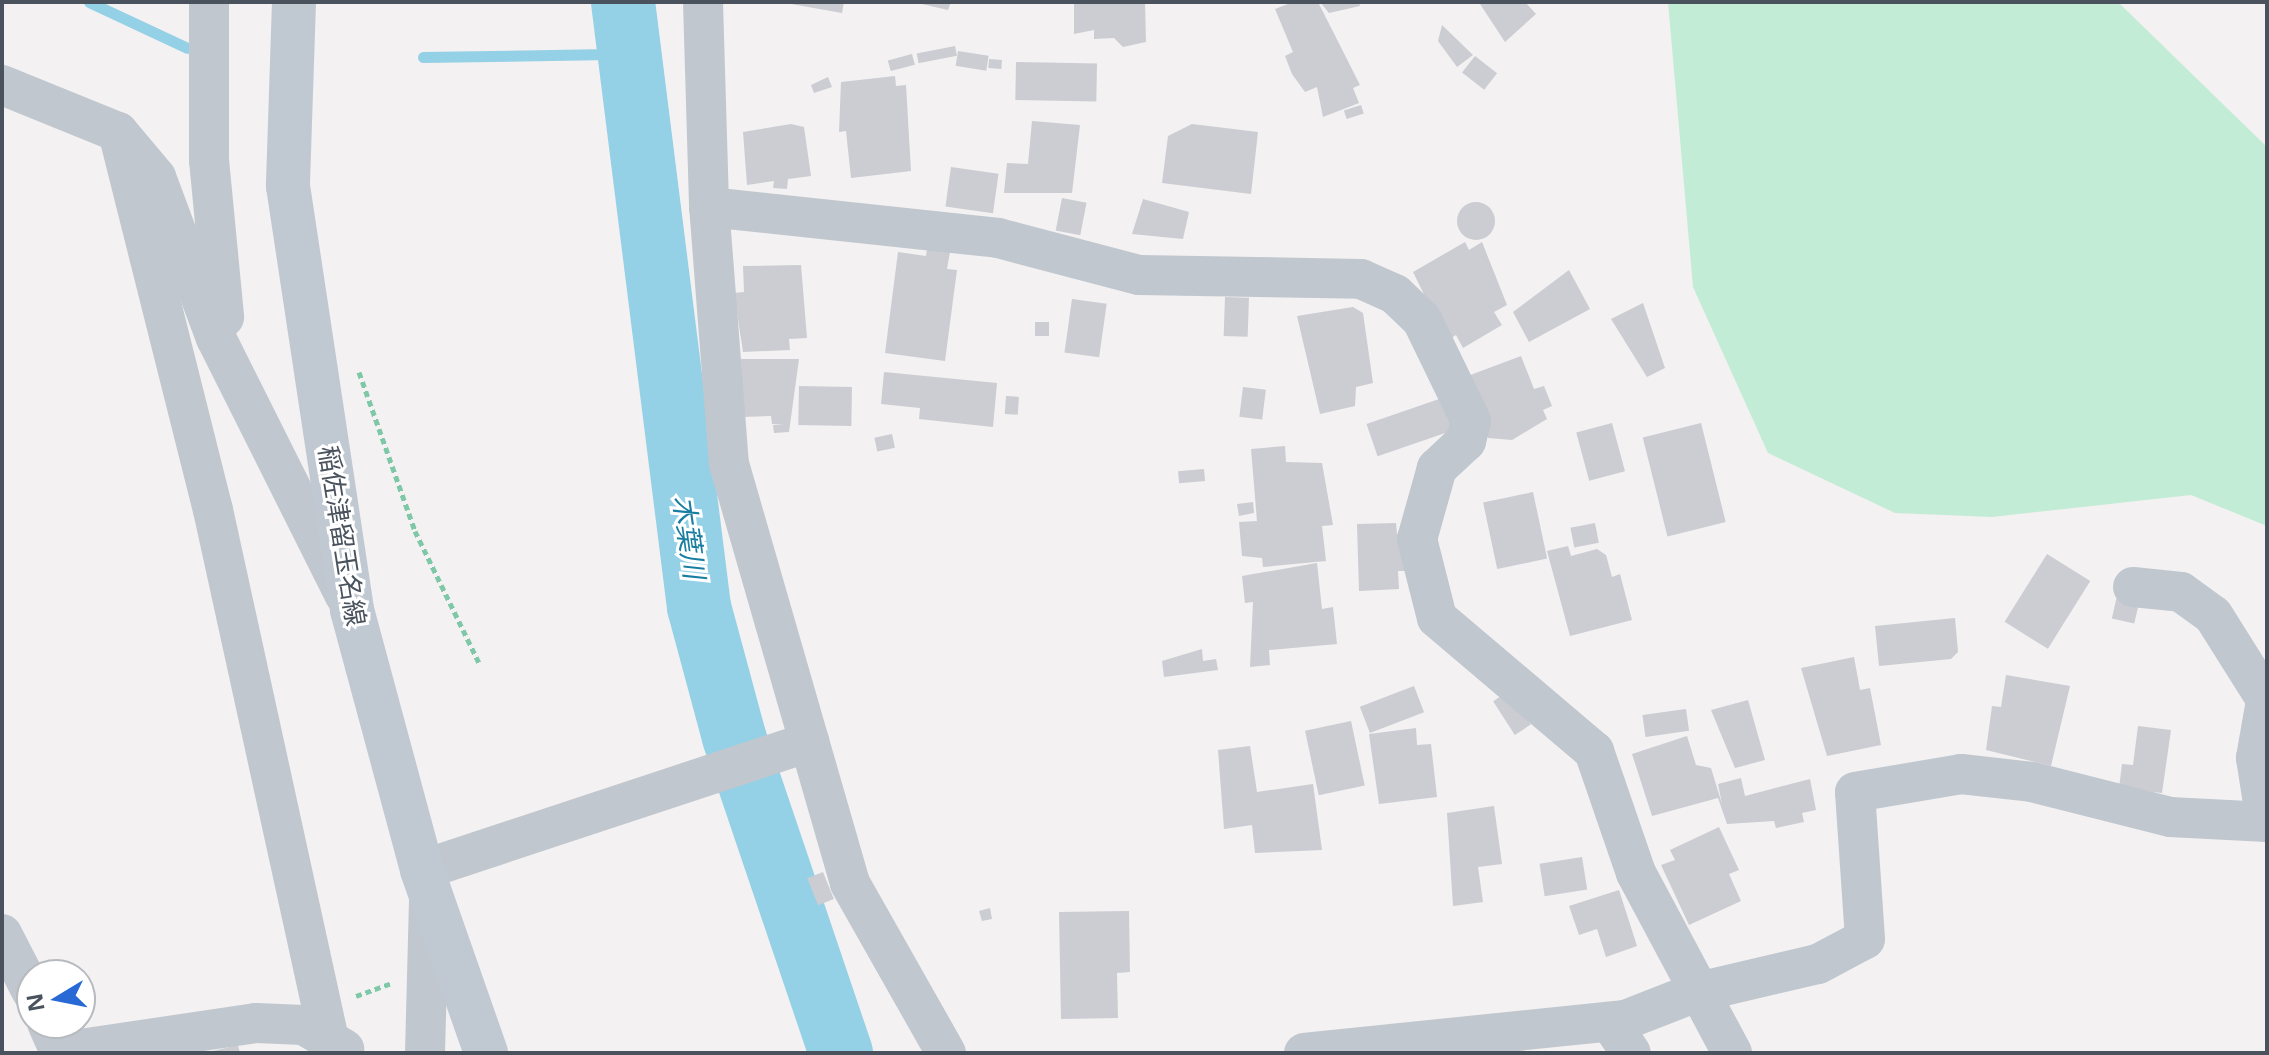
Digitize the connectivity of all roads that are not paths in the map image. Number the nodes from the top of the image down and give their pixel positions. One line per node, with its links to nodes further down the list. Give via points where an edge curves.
1 (209, 2): 7 (street, via 209,160)
2 (294, 2): 9 (main road, 稲佐津留玉名線, via 288,186)
3 (703, 2): 6 (street)
4 (2, 85): 5 (street)
5 (118, 132): 7 (street, via 156,177); 17 (street, via 213,510)
6 (709, 207): 11 (street, via 729,465); 16 (street, via 998,238 1139,275 1361,279 1395,294 1422,320 1471,421 1466,441 1437,468 1417,539 1437,618 1594,751 1636,873)
7 (229, 363): 9 (street)
8 (2133, 587): 10 (street, via 2181,592 2213,615)
9 (352, 610): 13 (main road, 稲佐津留玉名線)
10 (2267, 697): 12 (street, via 2256,758)
11 (799, 745): 13 (street, via 469,851); 24 (street, via 850,883)
12 (2267, 822): 16 (street, via 2170,817 2032,782 1961,774 1855,792 1865,939 1818,964)
13 (425, 880): 22 (street); 23 (main road, 稲佐津留玉名線)
14 (2, 934): 15 (street)
15 (16, 961)
16 (1694, 993): 18 (street); 25 (street)
17 (334, 1034): 19 (street, via 304,1025 256,1023 60,1052)
18 (1620, 1038): 20 (street)
19 (54, 1039)
20 (1462, 1048): 21 (street)
21 (1325, 1052)
22 (425, 1053)
23 (486, 1053)
24 (946, 1053)
25 (1732, 1053)

